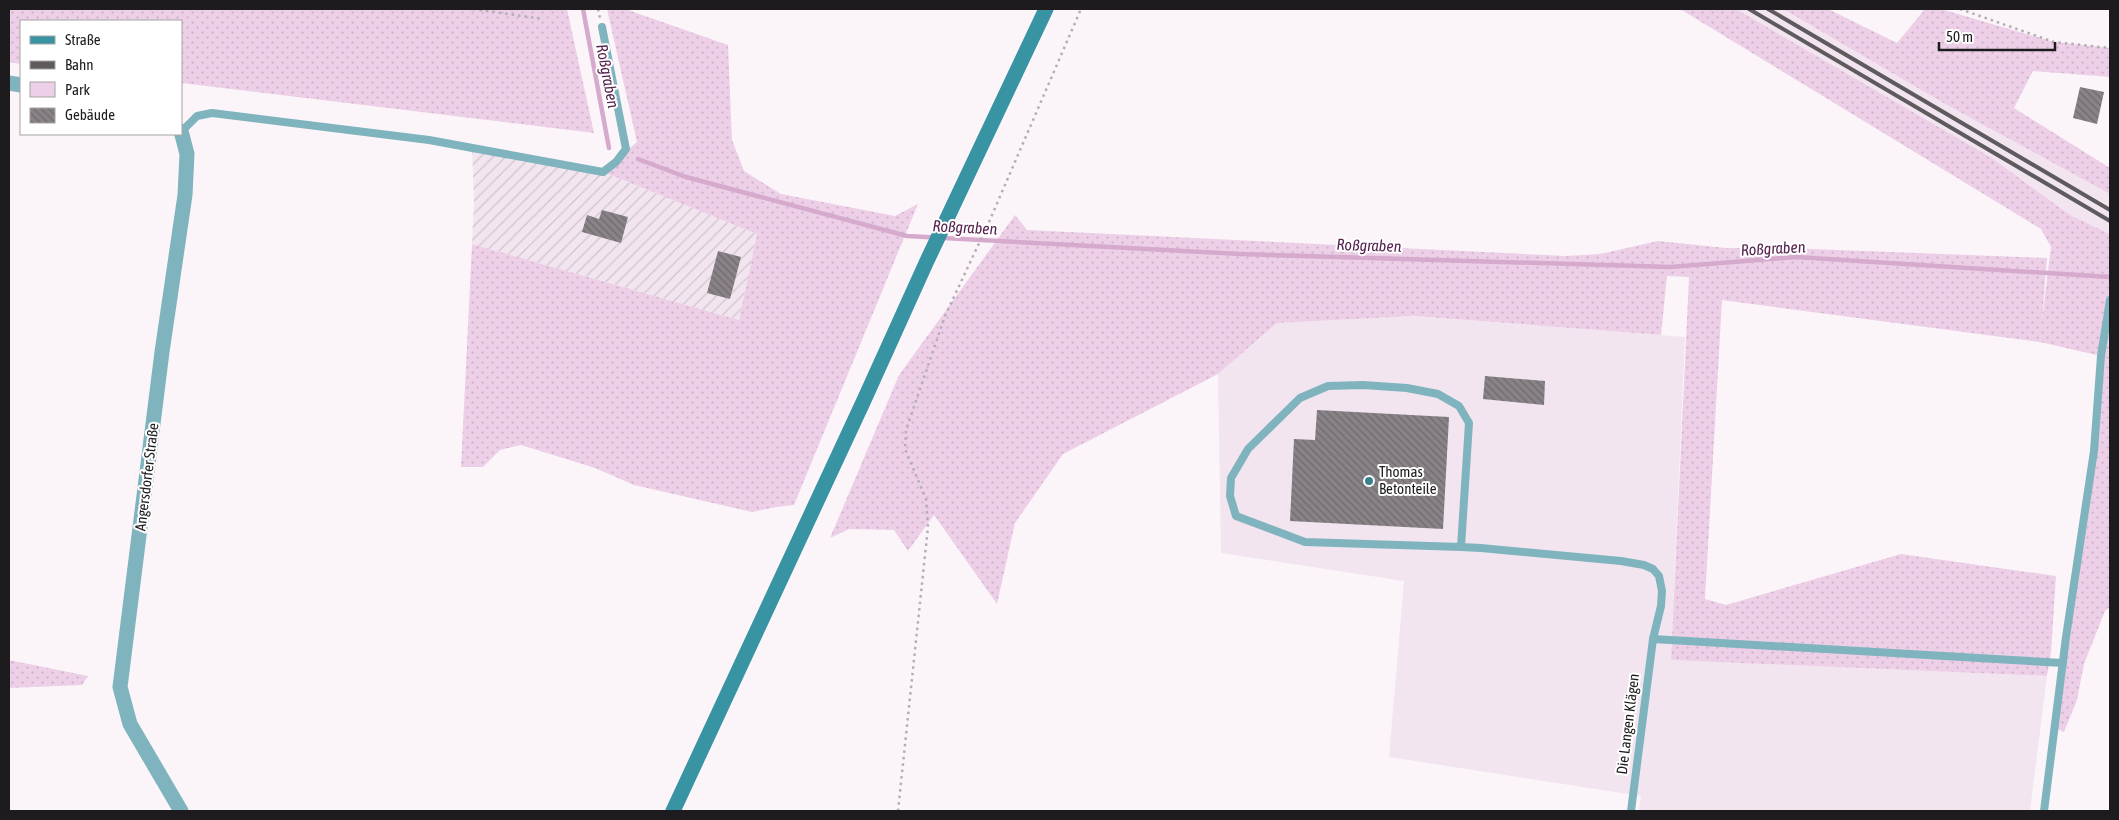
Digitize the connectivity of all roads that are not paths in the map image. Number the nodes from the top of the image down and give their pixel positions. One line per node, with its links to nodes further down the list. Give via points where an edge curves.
1 (1046, 9): 10 (main road)
2 (602, 27): 3 (lane, via 626,148 603,172 429,140 212,112 197,116)
3 (182, 130)
4 (182, 135): 9 (street, Angersdorfer Straße, via 187,154 185,195 120,687 130,724)
5 (2110, 302): 8 (lane, via 2101,356 2094,451)
6 (1461, 547): 6 (lane, via 1305,542 1236,516 1230,496 1231,478 1248,449 1276,419 1300,398 1328,386 1407,388 1438,394 1459,406 1469,423); 7 (lane, Die Langen Klägen, via 1621,561 1653,568 1659,576 1662,591)
7 (1653, 640): 8 (lane); 11 (lane, Die Langen Klägen)
8 (2063, 662): 12 (lane)
9 (180, 811)
10 (673, 811)
11 (1631, 811)
12 (2044, 811)

